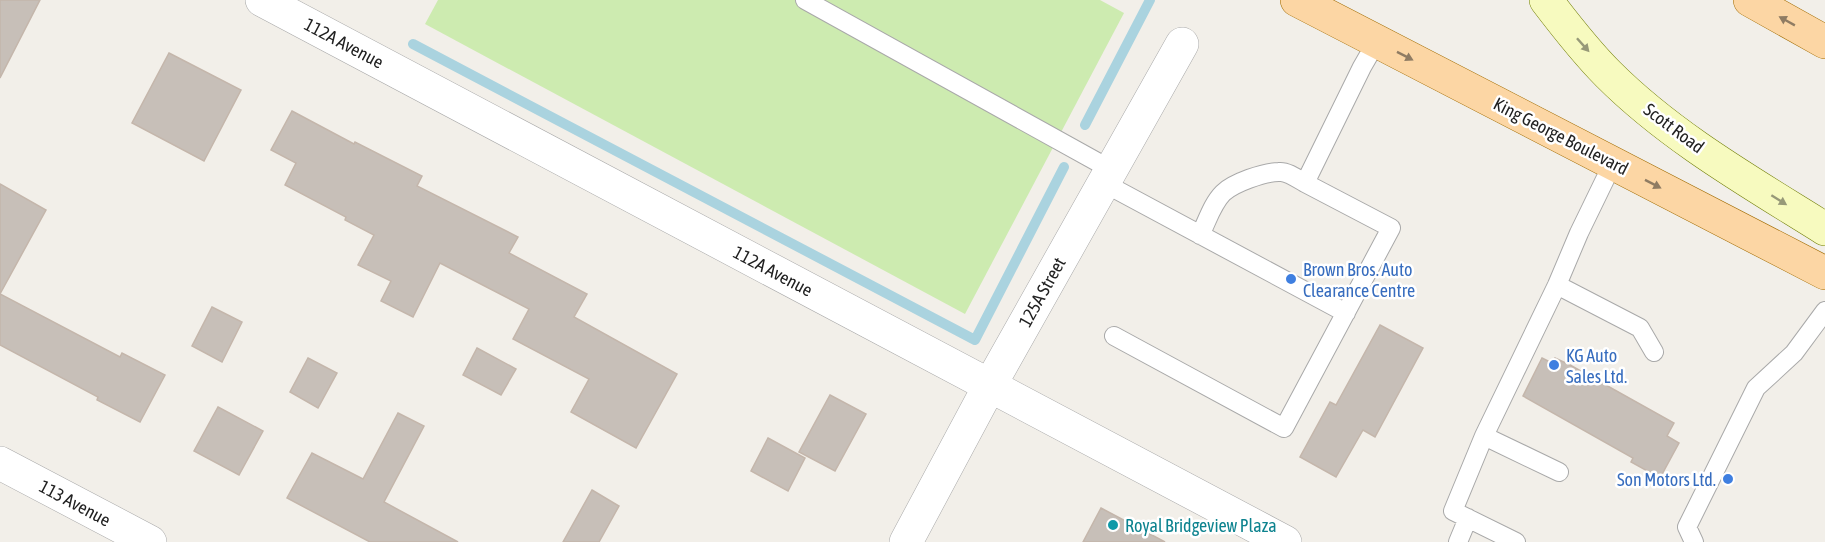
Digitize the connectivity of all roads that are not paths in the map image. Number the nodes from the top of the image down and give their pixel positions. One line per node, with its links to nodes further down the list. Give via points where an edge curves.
1 (262, 0): 20 (street, 112A Avenue)
2 (805, 0): 10 (lane)
3 (1297, 0): 6 (main road, King George Boulevard)
4 (1546, 0): 12 (main road, Scott Road, one-way to 12, via 1608,74 1661,121)
5 (1750, 0): 7 (main road, one-way to 5)
6 (1377, 41): 9 (main road, King George Boulevard, one-way to 9); 11 (lane)
7 (1825, 42)
8 (1182, 44): 10 (street, 125A Street)
9 (1613, 163): 14 (main road, King George Boulevard, one-way to 14); 15 (lane)
10 (1106, 175): 13 (lane); 20 (street, 125A Street)
11 (1305, 183): 13 (lane, via 1281,171 1242,182 1223,193); 17 (lane, via 1391,228)
12 (1825, 229)
13 (1200, 235): 17 (lane)
14 (1825, 273)
15 (1557, 285): 19 (lane, via 1640,328); 21 (lane)
16 (1825, 311): 30 (lane, via 1794,353 1756,388 1687,527)
17 (1346, 314): 18 (lane, via 1284,428)
18 (1114, 336)
19 (1654, 352)
20 (990, 385): 26 (street, 125A Street); 27 (street, 112A Avenue)
21 (1484, 436): 23 (lane); 24 (lane, via 1453,511)
22 (0, 464): 25 (street, 113 Avenue)
23 (1559, 472)
24 (1468, 518): 28 (lane); 29 (lane)
25 (150, 542)
26 (906, 542)
27 (1285, 542)
28 (1458, 542)
29 (1516, 542)
30 (1694, 542)

